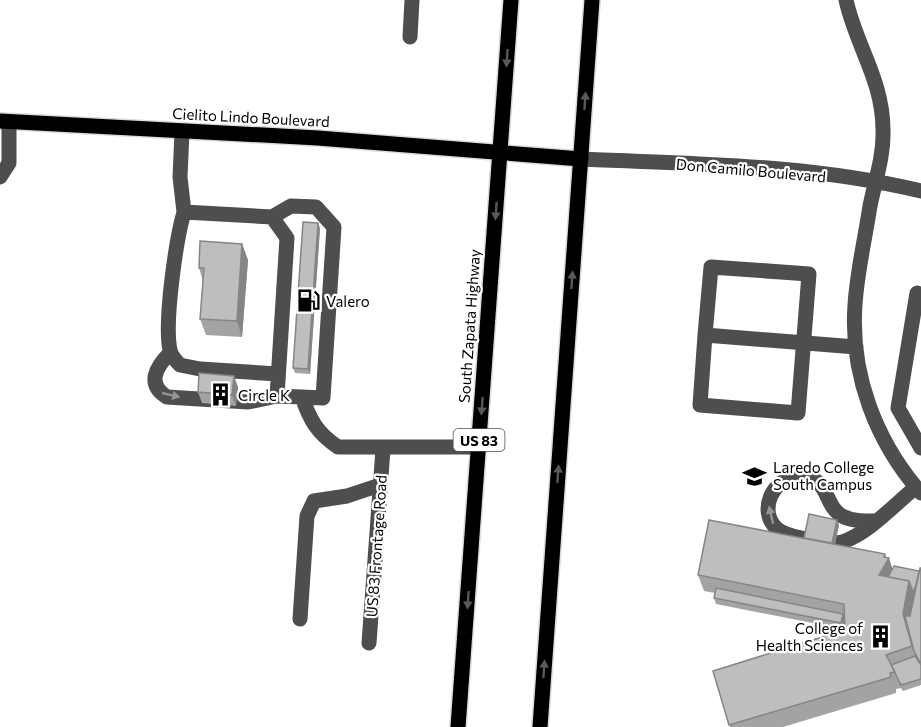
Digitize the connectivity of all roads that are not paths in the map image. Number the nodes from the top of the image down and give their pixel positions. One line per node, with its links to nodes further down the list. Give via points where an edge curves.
1 (412, 0): 5 (street)
2 (511, 0): 8 (main road, South Zapata Highway / US 83, one-way to 8)
3 (592, 0): 9 (main road, one-way to 3)
4 (846, 0): 11 (street, via 876,78 881,102 884,131)
5 (410, 37)
6 (4, 122): 7 (main road, Cielito Lindo Boulevard); 10 (street, via 9,163)
7 (182, 132): 8 (main road, Cielito Lindo Boulevard); 13 (street, via 180,177)
8 (500, 153): 9 (main road, Cielito Lindo Boulevard); 23 (main road, South Zapata Highway / US 83, one-way to 23)
9 (580, 159): 11 (street, Don Camilo Boulevard, via 740,166); 32 (main road, one-way to 9)
10 (0, 177)
11 (874, 182): 12 (street, Don Camilo Boulevard); 18 (street, via 857,285)
12 (921, 191)
13 (184, 212): 14 (street); 19 (street, via 177,235)
14 (272, 218): 20 (street, via 287,238); 22 (street, via 291,207 316,207 334,227 323,398)
15 (921, 295): 24 (street, via 917,294 898,408)
16 (705, 335): 17 (street); 17 (street, via 711,267 809,274); 17 (street, via 700,405 798,413)
17 (803, 343): 18 (street)
18 (856, 347): 27 (street, via 873,416 893,456)
19 (170, 353): 20 (street, via 180,365 200,369); 21 (street, one-way to 21, via 158,364 155,374 155,383 167,397 249,402)
20 (278, 374): 21 (street)
21 (277, 396): 22 (street)
22 (302, 397): 25 (street, via 310,421 338,447)
23 (478, 447): 25 (street); 31 (main road, South Zapata Highway / US 83, one-way to 31)
24 (921, 448)
25 (383, 449): 26 (street, US 83 Frontage Road)
26 (380, 485): 29 (street, via 314,501 307,516); 30 (street, US 83 Frontage Road)
27 (918, 490): 28 (street)
28 (874, 521): 28 (street, one-way to 28, via 853,537 825,543 780,531 770,520 768,505 780,482 799,476 824,488 843,517)
29 (300, 619)
30 (369, 643)
31 (458, 727)
32 (540, 727)

